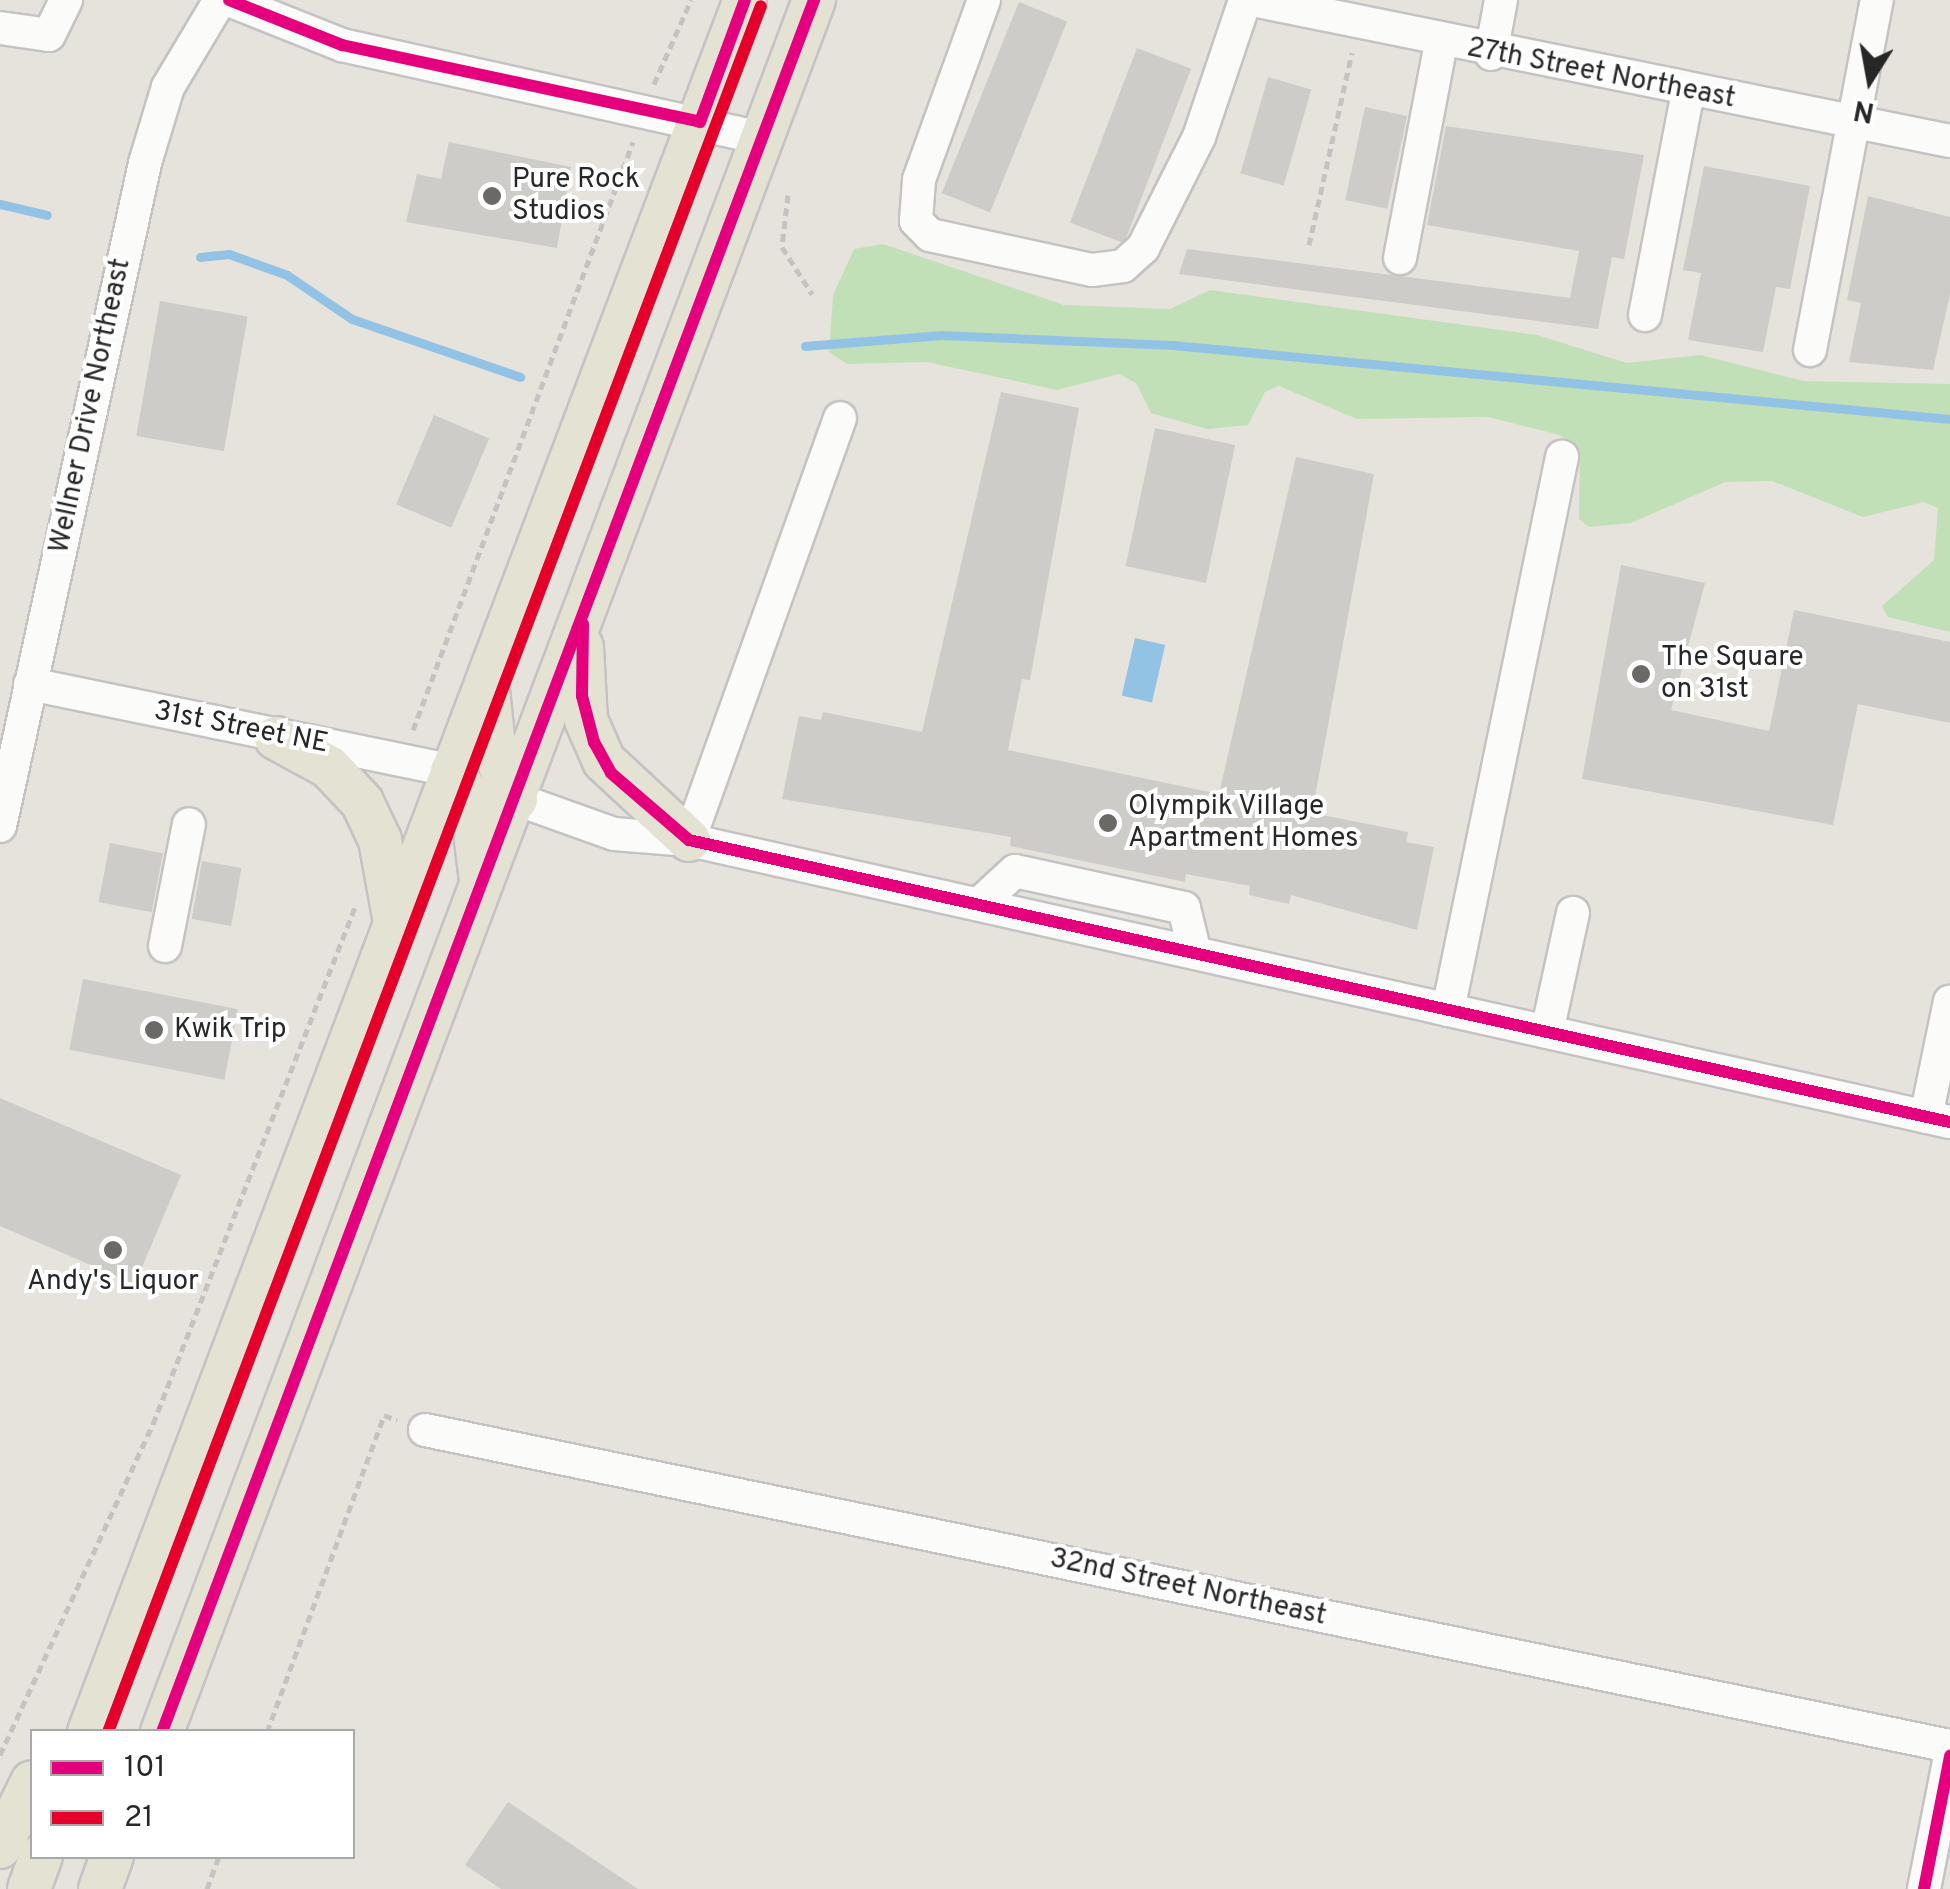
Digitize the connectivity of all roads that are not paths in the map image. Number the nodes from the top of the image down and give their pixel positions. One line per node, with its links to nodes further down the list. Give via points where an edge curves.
1 (66, 0): 11 (street, via 49,35)
2 (220, 0): 26 (street, Wellner Drive Northeast, via 184,52 156,122)
3 (229, 0): 15 (street, via 342,45)
4 (746, 0): 15 (main road)
5 (814, 0): 17 (main road)
6 (984, 0): 7 (street, via 919,180 916,220 930,234 1092,270 1123,266 1143,248 1199,137)
7 (1245, 0)
8 (1253, 0): 12 (street, 27th Street Northeast)
9 (1501, 0): 13 (street)
10 (1877, 0): 16 (street)
11 (0, 28)
12 (1441, 44): 13 (street, 27th Street Northeast); 19 (street)
13 (1491, 54): 14 (street, 27th Street Northeast)
14 (1688, 91): 16 (street, 27th Street Northeast); 20 (street)
15 (700, 122): 17 (street); 25 (main road)
16 (1854, 122): 18 (street, 27th Street Northeast); 21 (street)
17 (762, 138): 24 (main road)
18 (1950, 141)
19 (1400, 258)
20 (1645, 315)
21 (1810, 350)
22 (840, 418): 32 (street)
23 (1562, 458): 38 (street)
24 (583, 624): 29 (main road); 32 (main road, via 582,696 594,742 611,773)
25 (487, 674): 28 (main road); 29 (main road, via 495,755)
26 (30, 684): 27 (street, 31st Street NE); 31 (street, Wellner Drive Northeast)
27 (276, 738): 28 (street, 31st Street NE); 35 (main road, via 328,767 362,802 385,859)
28 (452, 771): 33 (main road, via 475,815); 35 (main road)
29 (516, 799): 32 (street, via 614,834); 33 (main road)
30 (188, 824): 36 (street)
31 (0, 826)
32 (689, 840): 38 (street)
33 (481, 890): 45 (main road)
34 (1573, 913): 39 (street)
35 (395, 924): 42 (main road)
36 (166, 946)
37 (1950, 1001): 40 (street)
38 (1448, 1010): 39 (street)
39 (1547, 1032): 40 (street)
40 (1938, 1120)
41 (425, 1430): 46 (street, 32nd Street Northeast)
42 (171, 1518): 43 (main road); 44 (main road)
43 (61, 1729)
44 (90, 1729)
45 (163, 1729)
46 (1950, 1746)
47 (1950, 1756): 54 (street)
48 (30, 1786): 49 (main road)
49 (0, 1847)
50 (40, 1859): 52 (main road)
51 (111, 1859): 53 (main road)
52 (28, 1889)
53 (103, 1889)
54 (1924, 1889)

